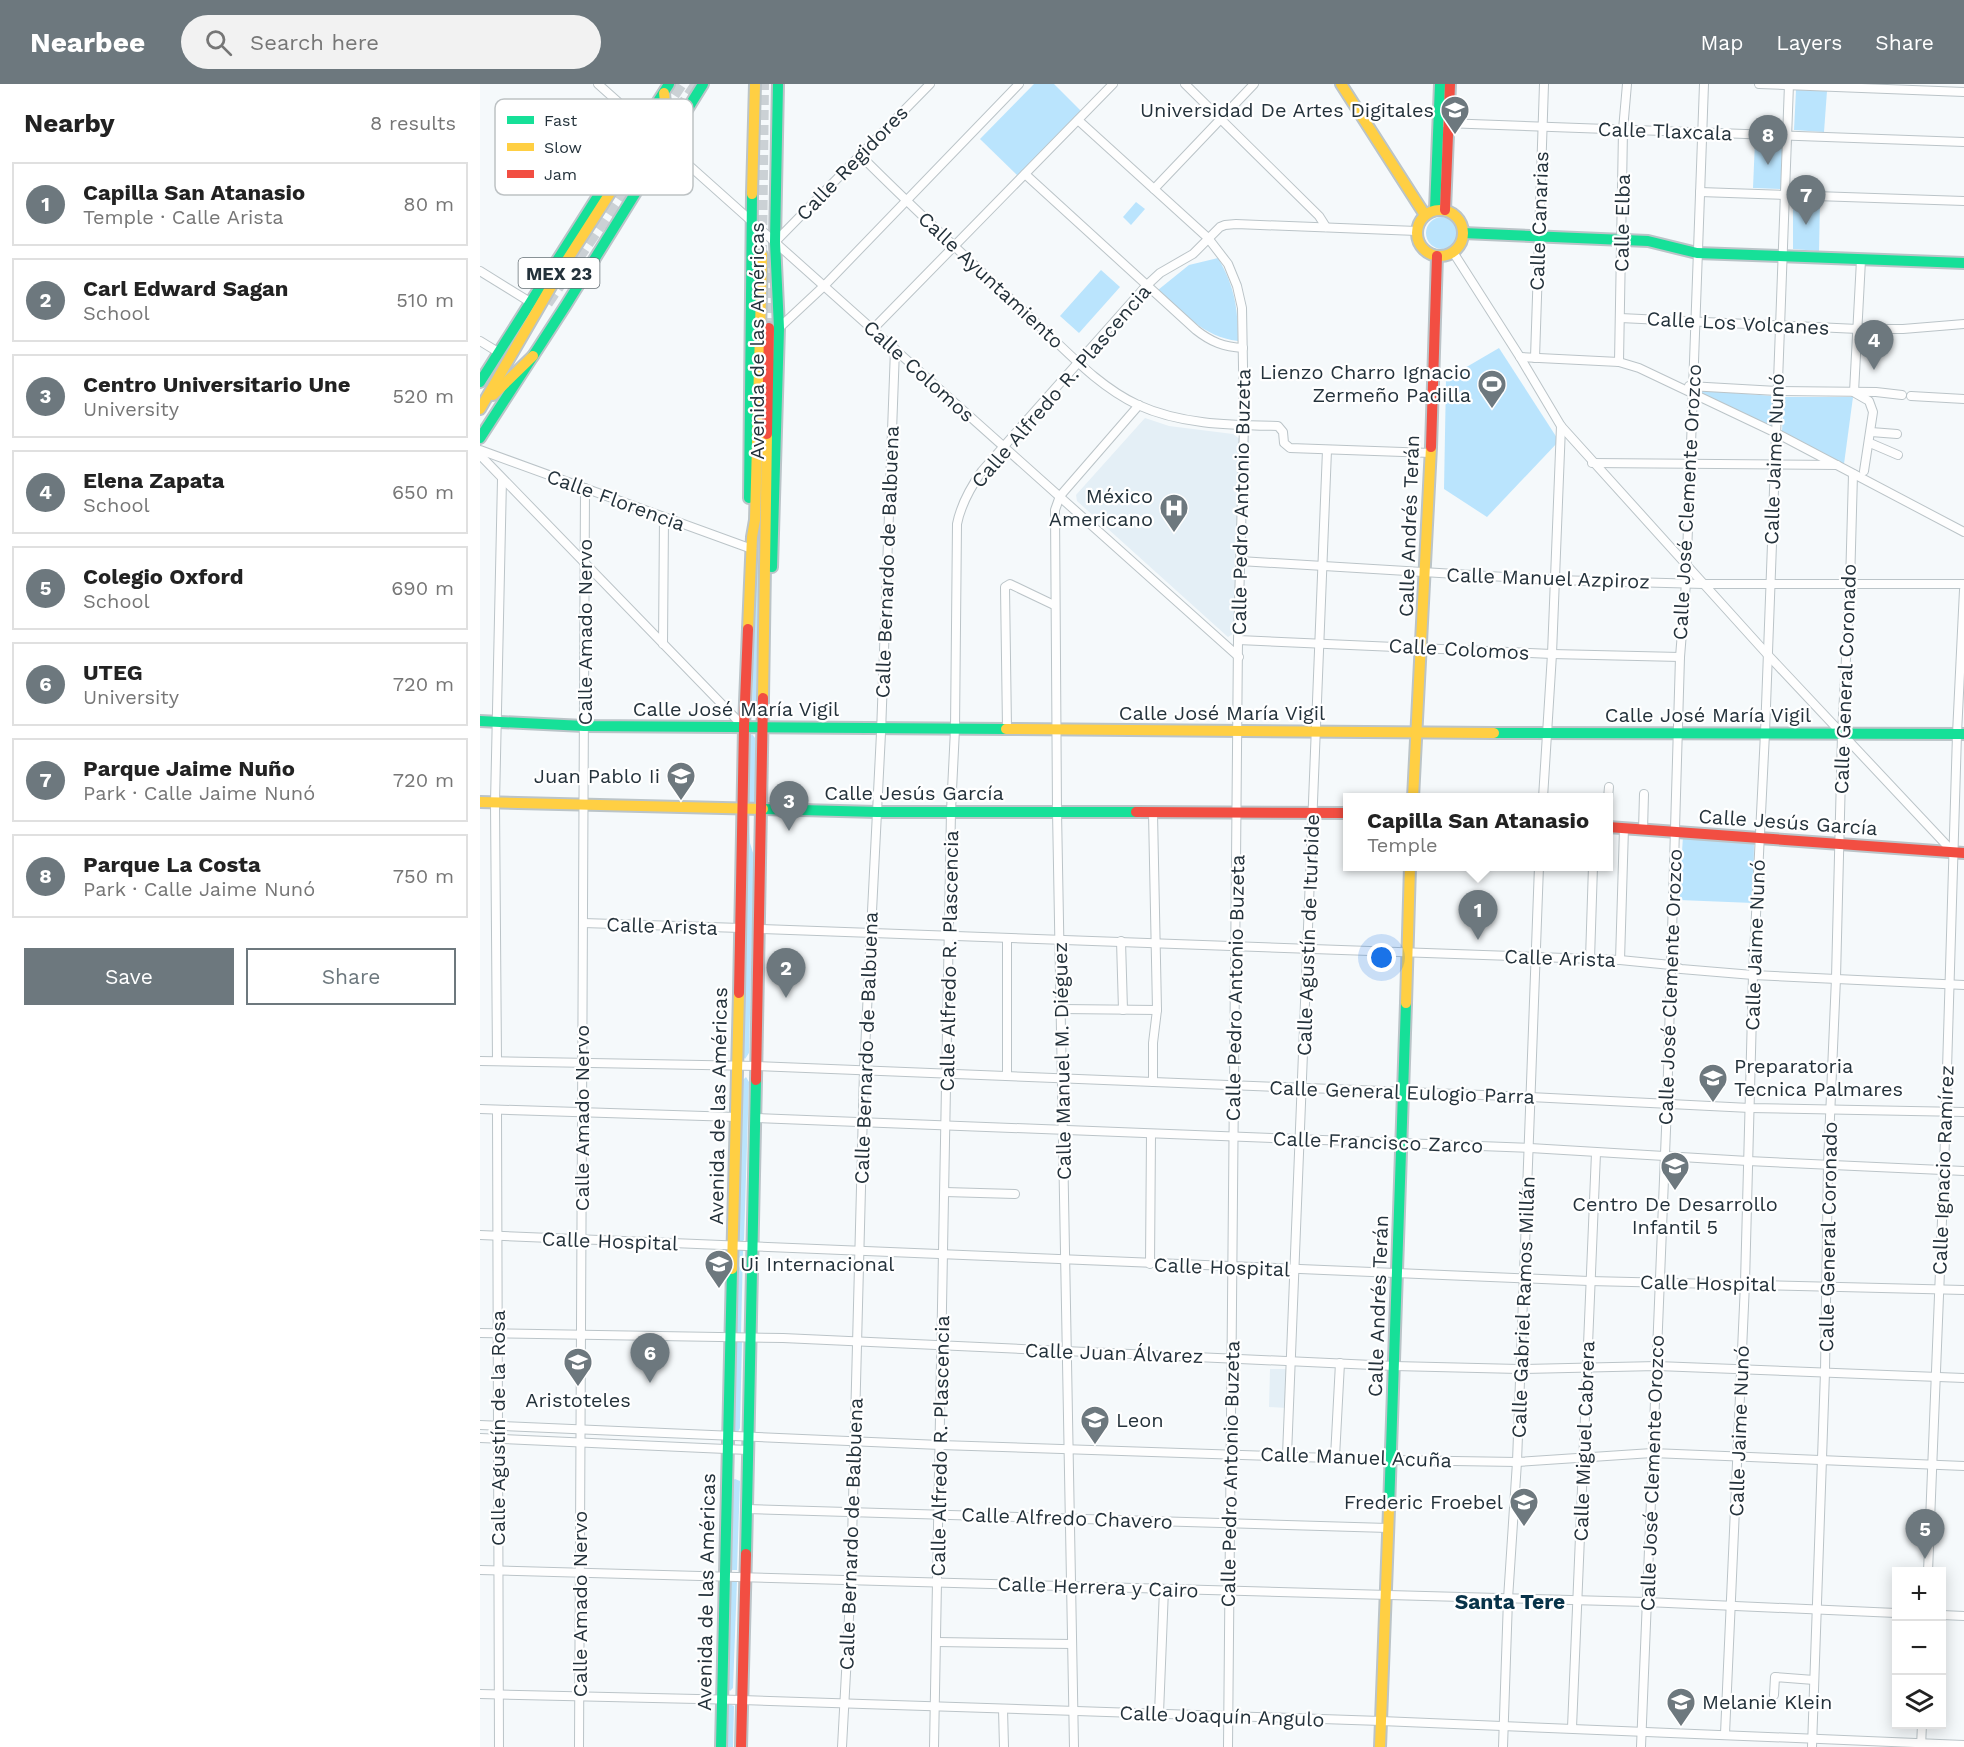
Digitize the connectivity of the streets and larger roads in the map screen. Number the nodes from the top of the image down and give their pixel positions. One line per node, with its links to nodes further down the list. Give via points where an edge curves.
1 (598, 84): 19 (street, Calle Colomos)
2 (703, 84): 20 (street)
3 (755, 84): 41 (street, Avenida de las Américas)
4 (778, 84): 48 (street, Avenida de las Américas)
5 (930, 84): 29 (street, Calle Regidores)
6 (1019, 84): 38 (street)
7 (1113, 84): 22 (street)
8 (1185, 84): 21 (street)
9 (1254, 84): 21 (street)
10 (1341, 84): 40 (street)
11 (1440, 84): 23 (street)
12 (1450, 84): 23 (street)
13 (1544, 84): 24 (street, Calle Canarias)
14 (1627, 84): 25 (street, Calle Elba)
15 (1704, 84): 26 (street, Calle José Clemente Orozco)
16 (1760, 84): 17 (street)
17 (1789, 84): 18 (street); 27 (street, Calle Jaime Nunó)
18 (1964, 92)
19 (615, 99)
20 (693, 99)
21 (1221, 119): 32 (street); 42 (street)
22 (1078, 120): 31 (street); 32 (street, Calle Pedro Antonio Buzeta)
23 (1443, 123): 24 (street, Calle Tlaxcala); 40 (street)
24 (1542, 127): 25 (street, Calle Tlaxcala); 45 (street, Calle Canarias)
25 (1623, 130): 26 (street, Calle Tlaxcala); 47 (street, Calle Elba)
26 (1702, 133): 27 (street, Calle Tlaxcala); 33 (street, Calle José Clemente Orozco)
27 (1786, 135): 28 (street, Calle Tlaxcala); 34 (street, Calle Jaime Nunó)
28 (1964, 142)
29 (860, 155): 38 (street, Calle Ayuntamiento); 48 (street, Calle Regidores)
30 (693, 168): 41 (street, Calle Colomos)
31 (1025, 174): 49 (street); 59 (street)
32 (1154, 189): 46 (street, Calle Pedro Antonio Buzeta)
33 (1700, 192): 34 (street); 51 (street, Calle José Clemente Orozco)
34 (1783, 194): 39 (street); 54 (street, Calle Jaime Nunó)
35 (598, 195): 60 (street)
36 (609, 195): 85 (street, MEX 23)
37 (634, 195): 72 (street)
38 (905, 200): 49 (street, Calle Ayuntamiento); 58 (street)
39 (1964, 201)
40 (1435, 211): 43 (street, via 1419,221); 44 (street, via 1459,218)
41 (753, 222): 48 (street, Calle Colomos); 109 (street, Avenida de las Américas, via 747,456)
42 (1326, 227): 43 (street, Calle Alfredo R. Plascencia); 46 (street, Calle Alfredo R. Plascencia, via 1229,224)
43 (1417, 231): 53 (street, via 1421,247)
44 (1463, 233): 45 (street); 50 (street)
45 (1539, 236): 47 (street); 74 (street, Calle Canarias)
46 (1208, 238): 59 (street, Calle Alfredo R. Plascencia, via 1193,254); 69 (street, Calle Pedro Antonio Buzeta, via 1228,264 1237,286)
47 (1622, 239): 51 (street); 61 (street, Calle Elba)
48 (775, 242): 58 (street, Calle Colomos); 65 (street, Avenida de las Américas)
49 (954, 247): 66 (street); 76 (street, Calle Ayuntamiento)
50 (1453, 252): 53 (street); 73 (street)
51 (1698, 253): 54 (street); 62 (street, Calle José Clemente Orozco)
52 (762, 255): 109 (street, Avenida de las Américas)
53 (1437, 256): 96 (street, Calle Andrés Terán)
54 (1782, 257): 55 (street); 64 (street, Calle Jaime Nunó)
55 (1861, 260): 56 (street); 67 (street)
56 (1964, 263)
57 (480, 271): 60 (street)
58 (824, 286): 65 (street); 66 (street, Calle Colomos)
59 (1146, 286): 69 (street, via 1207,339); 76 (street, Calle Alfredo R. Plascencia)
60 (530, 302): 71 (street)
61 (1620, 318): 62 (street, Calle Los Volcanes); 75 (street, Calle Elba)
62 (1696, 321): 64 (street, Calle Los Volcanes); 78 (street, Calle José Clemente Orozco)
63 (1964, 324): 67 (street, Calle Los Volcanes)
64 (1780, 325): 67 (street, Calle Los Volcanes); 79 (street, Calle Jaime Nunó)
65 (774, 328): 135 (street, Avenida de las Américas, via 771,584 766,596)
66 (873, 329): 70 (street, Calle Colomos)
67 (1858, 329): 80 (street)
68 (480, 341): 71 (street)
69 (1243, 348): 86 (street, Calle Pedro Antonio Buzeta)
70 (895, 349): 93 (street, Calle Colomos); 136 (street, Calle Bernardo de Balbuena)
71 (498, 352): 77 (street)
72 (533, 356): 85 (street); 91 (street)
73 (1520, 357): 74 (street); 87 (street)
74 (1535, 358): 75 (street)
75 (1619, 362): 78 (street)
76 (1080, 363): 84 (street, Calle Ayuntamiento, via 1111,389); 93 (street, Calle Alfredo R. Plascencia)
77 (480, 382)
78 (1693, 390): 79 (street); 89 (street); 99 (street, Calle José Clemente Orozco)
79 (1777, 390): 80 (street); 89 (street, Calle Jaime Nunó)
80 (1854, 392): 81 (street); 88 (street, via 1872,406)
81 (1902, 395)
82 (1911, 396): 83 (street)
83 (1964, 399)
84 (1139, 405): 86 (street, Calle Ayuntamiento, via 1184,420); 106 (street)
85 (482, 406)
86 (1244, 425): 94 (street, Calle Ayuntamiento, via 1278,426 1290,448); 110 (street, Calle Pedro Antonio Buzeta)
87 (1560, 426): 98 (street); 115 (street)
88 (1871, 432): 90 (street); 92 (street)
89 (1776, 433): 100 (street); 101 (street, Calle Jaime Nunó)
90 (1897, 434)
91 (480, 438)
92 (1870, 443): 97 (street); 102 (street)
93 (1004, 447): 106 (street, Calle Colomos); 137 (street, Calle Alfredo R. Plascencia, via 968,492 957,524)
94 (1327, 450): 96 (street, Calle Ayuntamiento); 113 (street, Calle Agustín de Iturbide)
95 (480, 452): 104 (street); 105 (street, Calle Florencia)
96 (1431, 453): 114 (street, Calle Andrés Terán)
97 (1898, 455)
98 (1592, 464): 99 (street); 112 (street)
99 (1689, 465): 101 (street); 112 (street, Calle José Clemente Orozco)
100 (1838, 465): 101 (street); 103 (street)
101 (1774, 466): 118 (street, Calle Jaime Nunó)
102 (1864, 471)
103 (1853, 474): 108 (street); 119 (street, Calle General Coronado)
104 (502, 479): 111 (street); 132 (street)
105 (585, 488): 107 (street, Calle Florencia); 111 (street, Calle Amado Nervo)
106 (1060, 496): 122 (street, Calle Manuel M. Diéguez, via 1055,510); 129 (street, Calle Colomos)
107 (664, 517): 109 (street, Calle Florencia); 124 (street)
108 (1964, 531)
109 (752, 543): 134 (street, Avenida de las Américas)
110 (1240, 561): 113 (street, Calle Manuel Azpiroz); 123 (street, Calle Pedro Antonio Buzeta)
111 (585, 562): 124 (street); 133 (street, Calle Amado Nervo)
112 (1686, 563): 116 (street, Calle José Clemente Orozco); 117 (street)
113 (1323, 566): 114 (street, Calle Manuel Azpiroz); 125 (street, Calle Agustín de Iturbide)
114 (1425, 573): 115 (street, Calle Manuel Azpiroz); 126 (street, Calle Andrés Terán)
115 (1555, 580): 116 (street, Calle Manuel Azpiroz); 127 (street)
116 (1686, 583): 117 (street, Calle Manuel Azpiroz); 130 (street, Calle José Clemente Orozco)
117 (1703, 584): 118 (street, Calle Manuel Azpiroz); 128 (street)
118 (1769, 584): 119 (street, Calle Manuel Azpiroz); 128 (street, Calle Jaime Nunó)
119 (1850, 584): 120 (street, Calle Manuel Azpiroz); 146 (street, Calle General Coronado)
120 (1964, 584)
121 (1964, 590): 147 (street, Calle Ignacio Ramírez)
122 (1054, 605): 138 (street, via 1010,584 1005,587); 139 (street, Calle Manuel M. Diéguez)
123 (1238, 640): 125 (street, Calle Colomos); 129 (street, Calle Pedro Antonio Buzeta)
124 (663, 644): 134 (street)
125 (1319, 644): 126 (street, Calle Colomos); 141 (street, Calle Agustín de Iturbide)
126 (1422, 647): 127 (street, Calle Colomos); 142 (street, Calle Andrés Terán)
127 (1552, 654): 130 (street, Calle Colomos); 144 (street)
128 (1767, 654): 145 (street, Calle Jaime Nunó); 146 (street)
129 (1239, 657): 140 (street, Calle Pedro Antonio Buzeta)
130 (1680, 657): 143 (street, Calle José Clemente Orozco)
131 (480, 722): 132 (street, Calle José María Vigil)
132 (496, 722): 133 (street, Calle José María Vigil); 154 (street)
133 (584, 726): 134 (street, Calle José María Vigil); 155 (street, Calle Amado Nervo)
134 (744, 727): 135 (street, Calle José María Vigil); 156 (street, Avenida de las Américas)
135 (762, 727): 136 (street, Calle José María Vigil); 157 (street, Avenida de las Américas)
136 (881, 728): 137 (street, Calle José María Vigil); 159 (street, Calle Bernardo de Balbuena)
137 (955, 729): 138 (street, Calle José María Vigil); 160 (street, Calle Alfredo R. Plascencia)
138 (1007, 729): 139 (street, Calle José María Vigil)
139 (1057, 729): 140 (street, Calle José María Vigil); 158 (street, Calle Manuel M. Diéguez)
140 (1239, 731): 141 (street, Calle José María Vigil); 163 (street, Calle Pedro Antonio Buzeta)
141 (1316, 731): 142 (street, Calle José María Vigil); 161 (street, Calle Agustín de Iturbide)
142 (1418, 732): 144 (street, Calle José María Vigil); 149 (street, Calle Andrés Terán)
143 (1678, 732): 144 (street, Calle José María Vigil); 145 (street, Calle José María Vigil); 168 (street, Calle José Clemente Orozco)
144 (1546, 734): 150 (street)
145 (1765, 734): 146 (street, Calle José María Vigil); 169 (street, Calle Jaime Nunó)
146 (1842, 734): 147 (street, Calle José María Vigil); 170 (street, Calle General Coronado); 171 (street)
147 (1961, 734): 171 (street, Calle Ignacio Ramírez)
148 (1609, 787): 151 (street)
149 (1413, 793)
150 (1543, 793)
151 (1608, 793)
152 (1644, 794): 167 (street)
153 (480, 802): 154 (street, Calle Jesús García)
154 (495, 803): 155 (street, Calle Jesús García); 199 (street)
155 (584, 805): 156 (street, Calle Jesús García); 175 (street, Calle Amado Nervo)
156 (743, 809): 157 (street, Calle Jesús García); 176 (street, Avenida de las Américas)
157 (760, 810): 159 (street, Calle Jesús García); 177 (street, Avenida de las Américas)
158 (1057, 811): 160 (street, Calle Jesús García); 162 (street, Calle Jesús García); 181 (street, Calle Manuel M. Diéguez)
159 (876, 812): 160 (street, Calle Jesús García); 178 (street, Calle Bernardo de Balbuena)
160 (951, 812): 179 (street, Calle Alfredo R. Plascencia)
161 (1313, 812): 163 (street, Calle Jesús García); 164 (street, Calle Jesús García); 185 (street, Calle Agustín de Iturbide)
162 (1153, 813): 163 (street, Calle Jesús García); 183 (street)
163 (1237, 813): 184 (street, Calle Pedro Antonio Buzeta)
164 (1343, 813)
165 (1613, 827): 166 (street, Calle Jesús García)
166 (1624, 828): 167 (street, Calle Jesús García); 189 (street)
167 (1643, 830): 168 (street, Calle Jesús García)
168 (1675, 832): 169 (street, Calle Jesús García); 190 (street, Calle José Clemente Orozco)
169 (1760, 839): 170 (street, Calle Jesús García); 191 (street, Calle Jaime Nunó)
170 (1839, 844): 171 (street, Calle Jesús García); 192 (street, Calle General Coronado)
171 (1959, 853): 193 (street, Calle Ignacio Ramírez)
172 (1410, 871): 186 (street, Calle Andrés Terán)
173 (1539, 871): 187 (street, Calle Gabriel Ramos Millán)
174 (1593, 871): 188 (street)
175 (583, 923): 176 (street, Calle Arista); 200 (street, Calle Amado Nervo)
176 (741, 928): 201 (street, Avenida de las Américas)
177 (759, 929): 178 (street, Calle Arista); 202 (street, Avenida de las Américas)
178 (871, 932): 179 (street, Calle Arista); 203 (street, Calle Bernardo de Balbuena)
179 (949, 935): 180 (street, Calle Arista); 204 (street, Calle Alfredo R. Plascencia)
180 (1007, 938): 181 (street, Calle Arista); 205 (street)
181 (1059, 940): 182 (street, Calle Arista); 195 (street, Calle Manuel M. Diéguez)
182 (1121, 941): 183 (street, Calle Arista); 196 (street)
183 (1156, 942): 184 (street, Calle Arista); 197 (street)
184 (1237, 945): 185 (street, Calle Arista); 208 (street, Calle Pedro Antonio Buzeta)
185 (1308, 949): 186 (street, Calle Arista); 209 (street, Calle Agustín de Iturbide)
186 (1407, 952): 187 (street, Calle Arista); 210 (street, Calle Andrés Terán)
187 (1536, 957): 188 (street, Calle Arista); 211 (street, Calle Gabriel Ramos Millán)
188 (1590, 959): 189 (street, Calle Arista)
189 (1620, 960): 190 (street, Calle Arista)
190 (1671, 965): 191 (street, Calle Arista); 212 (street, Calle José Clemente Orozco)
191 (1753, 975): 192 (street, Calle Arista); 213 (street, Calle Jaime Nunó)
192 (1836, 978): 193 (street, Calle Arista); 216 (street, Calle General Coronado)
193 (1949, 985): 194 (street, Calle Arista); 217 (street, Calle Ignacio Ramírez)
194 (1964, 985)
195 (1061, 1009): 196 (street); 206 (street, Calle Manuel M. Diéguez)
196 (1123, 1010): 197 (street)
197 (1157, 1010): 207 (street)
198 (480, 1061): 199 (street, Calle General Eulogio Parra)
199 (497, 1061): 200 (street, Calle General Eulogio Parra)
200 (582, 1061): 201 (street, Calle General Eulogio Parra); 219 (street, Calle Amado Nervo)
201 (738, 1066): 202 (street, Calle General Eulogio Parra); 220 (street, Avenida de las Américas)
202 (757, 1066): 203 (street, Calle General Eulogio Parra); 221 (street, Avenida de las Américas)
203 (864, 1070): 204 (street, Calle General Eulogio Parra); 222 (street, Calle Bernardo de Balbuena)
204 (947, 1073): 205 (street, Calle General Eulogio Parra); 223 (street, Calle Alfredo R. Plascencia)
205 (1007, 1076): 206 (street, Calle General Eulogio Parra)
206 (1062, 1078): 207 (street, Calle General Eulogio Parra); 224 (street, Calle Manuel M. Diéguez)
207 (1153, 1082): 208 (street, Calle General Eulogio Parra)
208 (1234, 1085): 209 (street, Calle General Eulogio Parra); 226 (street, Calle Pedro Antonio Buzeta)
209 (1302, 1087): 210 (street, Calle General Eulogio Parra); 227 (street, Calle Agustín de Iturbide)
210 (1404, 1093): 211 (street, Calle General Eulogio Parra); 228 (street, Calle Andrés Terán)
211 (1530, 1097): 212 (street, Calle General Eulogio Parra); 229 (street, Calle Gabriel Ramos Millán)
212 (1667, 1105): 213 (street, Calle General Eulogio Parra); 231 (street, Calle José Clemente Orozco)
213 (1750, 1108): 216 (street, Calle General Eulogio Parra); 232 (street, Calle Jaime Nunó)
214 (480, 1109): 215 (street)
215 (497, 1110): 219 (street); 239 (street, Calle Agustín de la Rosa)
216 (1831, 1110): 217 (street, Calle General Eulogio Parra); 233 (street, Calle General Coronado)
217 (1945, 1112): 218 (street, Calle General Eulogio Parra); 234 (street, Calle Ignacio Ramírez)
218 (1964, 1112)
219 (582, 1113): 220 (street); 240 (street, Calle Amado Nervo)
220 (736, 1117): 241 (street, Avenida de las Américas)
221 (756, 1118): 222 (street, Calle Francisco Zarco); 242 (street, Avenida de las Américas)
222 (863, 1122): 223 (street, Calle Francisco Zarco); 243 (street, Calle Bernardo de Balbuena)
223 (946, 1126): 224 (street, Calle Francisco Zarco); 236 (street, Calle Alfredo R. Plascencia)
224 (1063, 1130): 225 (street, Calle Francisco Zarco); 245 (street, Calle Manuel M. Diéguez)
225 (1151, 1134): 226 (street, Calle Francisco Zarco); 246 (street)
226 (1234, 1137): 227 (street, Calle Francisco Zarco); 247 (street, Calle Pedro Antonio Buzeta)
227 (1300, 1139): 228 (street, Calle Francisco Zarco); 248 (street, Calle Agustín de Iturbide)
228 (1402, 1143): 229 (street, Calle Francisco Zarco); 249 (street, Calle Andrés Terán)
229 (1530, 1148): 230 (street, Calle Francisco Zarco); 250 (street, Calle Gabriel Ramos Millán)
230 (1596, 1153): 231 (street, Calle Francisco Zarco); 251 (street, Calle Miguel Cabrera)
231 (1665, 1156): 232 (street, Calle Francisco Zarco); 252 (street, Calle José Clemente Orozco)
232 (1748, 1161): 233 (street, Calle Francisco Zarco); 253 (street, Calle Jaime Nunó)
233 (1828, 1164): 234 (street, Calle Francisco Zarco); 254 (street, Calle General Coronado)
234 (1944, 1170): 235 (street, Calle Francisco Zarco); 255 (street, Calle Ignacio Ramírez)
235 (1964, 1171)
236 (945, 1192): 237 (street); 244 (street, Calle Alfredo R. Plascencia)
237 (1015, 1194)
238 (480, 1235): 239 (street, Calle Hospital)
239 (497, 1236): 240 (street, Calle Hospital); 258 (street, Calle Agustín de la Rosa)
240 (582, 1239): 241 (street, Calle Hospital); 259 (street, Calle Amado Nervo)
241 (733, 1246): 242 (street, Calle Hospital); 260 (street, Avenida de las Américas)
242 (753, 1246): 243 (street, Calle Hospital); 261 (street, Avenida de las Américas)
243 (860, 1251): 244 (street, Calle Hospital); 262 (street, Calle Bernardo de Balbuena)
244 (944, 1255): 245 (street, Calle Hospital); 263 (street, Calle Alfredo R. Plascencia)
245 (1065, 1260): 246 (street, Calle Hospital); 264 (street, Calle Manuel M. Diéguez)
246 (1150, 1264): 247 (street, Calle Hospital)
247 (1232, 1266): 248 (street, Calle Hospital); 265 (street, Calle Pedro Antonio Buzeta)
248 (1295, 1269): 249 (street, Calle Hospital); 266 (street, Calle Agustín de Iturbide)
249 (1398, 1273): 250 (street, Calle Hospital); 268 (street, Calle Andrés Terán)
250 (1523, 1278): 251 (street, Calle Hospital); 271 (street, Calle Gabriel Ramos Millán)
251 (1589, 1281): 252 (street, Calle Hospital); 269 (street, Calle Miguel Cabrera)
252 (1660, 1282): 253 (street, Calle Hospital); 270 (street, Calle José Clemente Orozco)
253 (1745, 1283): 254 (street, Calle Hospital); 272 (street, Calle Jaime Nunó)
254 (1827, 1286): 255 (street, Calle Hospital); 273 (street, Calle General Coronado)
255 (1939, 1290): 256 (street, Calle Hospital); 274 (street, Calle Ignacio Ramírez)
256 (1964, 1290)
257 (480, 1333): 258 (street, Calle Juan Álvarez)
258 (498, 1333): 259 (street, Calle Juan Álvarez); 277 (street, Calle Agustín de la Rosa)
259 (581, 1335): 260 (street, Calle Juan Álvarez); 278 (street, Calle Amado Nervo)
260 (730, 1337): 261 (street, Calle Juan Álvarez); 279 (street, Avenida de las Américas)
261 (752, 1337): 262 (street, Calle Juan Álvarez); 280 (street, Avenida de las Américas)
262 (856, 1341): 263 (street, Calle Juan Álvarez); 283 (street, Calle Bernardo de Balbuena)
263 (942, 1345): 264 (street, Calle Juan Álvarez); 285 (street, Calle Alfredo R. Plascencia)
264 (1067, 1351): 265 (street, Calle Juan Álvarez); 286 (street, Calle Manuel M. Diéguez)
265 (1232, 1358): 266 (street, Calle Juan Álvarez); 289 (street, Calle Pedro Antonio Buzeta)
266 (1291, 1362): 267 (street, Calle Juan Álvarez); 291 (street, Calle Agustín de Iturbide)
267 (1340, 1363): 268 (street, Calle Juan Álvarez); 293 (street)
268 (1394, 1366): 271 (street, Calle Juan Álvarez); 295 (street, Calle Andrés Terán)
269 (1587, 1366): 270 (street, Calle Juan Álvarez); 271 (street, Calle Juan Álvarez); 294 (street, Calle Miguel Cabrera)
270 (1657, 1366): 272 (street, Calle Juan Álvarez); 290 (street, Calle José Clemente Orozco)
271 (1519, 1369): 297 (street, Calle Gabriel Ramos Millán)
272 (1741, 1369): 273 (street, Calle Juan Álvarez); 292 (street, Calle Jaime Nunó)
273 (1825, 1372): 274 (street, Calle Juan Álvarez); 296 (street, Calle General Coronado)
274 (1935, 1377): 275 (street, Calle Juan Álvarez); 298 (street, Calle Ignacio Ramírez)
275 (1964, 1377)
276 (480, 1425): 277 (street, Calle Manuel Acuña)
277 (498, 1426): 278 (street, Calle Manuel Acuña); 282 (street, Calle Agustín de la Rosa)
278 (580, 1429): 279 (street, Calle Manuel Acuña); 284 (street, Calle Amado Nervo)
279 (727, 1435): 280 (street, Calle Manuel Acuña); 287 (street, Avenida de las Américas)
280 (748, 1436): 283 (street, Calle Manuel Acuña); 288 (street, Avenida de las Américas)
281 (480, 1438): 282 (street)
282 (498, 1439): 284 (street); 308 (street, Calle Agustín de la Rosa)
283 (855, 1441): 285 (street, Calle Manuel Acuña); 301 (street, Calle Bernardo de Balbuena)
284 (580, 1443): 287 (street); 309 (street, Calle Amado Nervo)
285 (940, 1445): 286 (street, Calle Manuel Acuña); 302 (street, Calle Alfredo R. Plascencia)
286 (1068, 1449): 289 (street, Calle Manuel Acuña); 303 (street, Calle Manuel M. Diéguez)
287 (727, 1450): 288 (street); 310 (street, Avenida de las Américas)
288 (748, 1450): 300 (street, Avenida de las Américas)
289 (1230, 1453): 291 (street, Calle Manuel Acuña); 304 (street, Calle Pedro Antonio Buzeta)
290 (1653, 1453): 292 (street, Calle Manuel Acuña); 294 (street, Calle Manuel Acuña); 320 (street, Calle José Clemente Orozco)
291 (1287, 1455): 293 (street, Calle Manuel Acuña)
292 (1737, 1456): 296 (street, Calle Manuel Acuña); 321 (street, Calle Jaime Nunó)
293 (1335, 1457): 295 (street, Calle Manuel Acuña)
294 (1584, 1457): 297 (street, Calle Manuel Acuña); 319 (street, Calle Miguel Cabrera)
295 (1390, 1460): 297 (street, Calle Manuel Acuña); 305 (street, Calle Andrés Terán)
296 (1821, 1460): 298 (street, Calle Manuel Acuña); 322 (street, Calle General Coronado)
297 (1517, 1462): 318 (street, Calle Gabriel Ramos Millán)
298 (1932, 1464): 299 (street, Calle Manuel Acuña); 306 (street, Calle Ignacio Ramírez)
299 (1964, 1466)
300 (747, 1509): 301 (street, Calle Alfredo Chavero); 311 (street, Avenida de las Américas)
301 (853, 1512): 302 (street, Calle Alfredo Chavero); 312 (street, Calle Bernardo de Balbuena)
302 (938, 1515): 303 (street, Calle Alfredo Chavero); 313 (street, Calle Alfredo R. Plascencia)
303 (1070, 1518): 304 (street, Calle Alfredo Chavero); 314 (street, Calle Manuel M. Diéguez)
304 (1230, 1523): 305 (street, Calle Alfredo Chavero); 316 (street, Calle Pedro Antonio Buzeta)
305 (1388, 1528): 317 (street, Calle Andrés Terán)
306 (1928, 1567)
307 (480, 1570): 308 (street, Calle Herrera y Cairo)
308 (498, 1571): 309 (street, Calle Herrera y Cairo); 330 (street, Calle Agustín de la Rosa)
309 (580, 1573): 310 (street, Calle Herrera y Cairo); 332 (street, Calle Amado Nervo)
310 (725, 1577): 311 (street, Calle Herrera y Cairo); 333 (street, Avenida de las Américas)
311 (745, 1578): 312 (street, Calle Herrera y Cairo); 334 (street, Avenida de las Américas)
312 (851, 1580): 313 (street, Calle Herrera y Cairo); 335 (street, Calle Bernardo de Balbuena)
313 (937, 1583): 314 (street, Calle Herrera y Cairo); 326 (street, Calle Alfredo R. Plascencia)
314 (1071, 1587): 315 (street, Calle Herrera y Cairo); 327 (street, Calle Manuel M. Diéguez)
315 (1164, 1589): 316 (street, Calle Herrera y Cairo); 339 (street)
316 (1229, 1591): 317 (street, Calle Herrera y Cairo); 340 (street, Calle Pedro Antonio Buzeta)
317 (1385, 1595): 318 (street, Calle Herrera y Cairo); 341 (street, Calle Andrés Terán)
318 (1508, 1599): 319 (street, Calle Herrera y Cairo); 342 (street, Calle Gabriel Ramos Millán)
319 (1577, 1600): 320 (street, Calle Herrera y Cairo); 343 (street, Calle Miguel Cabrera)
320 (1647, 1602): 321 (street, Calle Herrera y Cairo); 345 (street, Calle José Clemente Orozco)
321 (1732, 1606): 322 (street, Calle Herrera y Cairo); 346 (street, Calle Jaime Nunó)
322 (1816, 1610): 323 (street, Calle Herrera y Cairo); 328 (street, Calle General Coronado)
323 (1892, 1613)
324 (1946, 1615): 325 (street)
325 (1964, 1616)
326 (937, 1642): 327 (street); 336 (street, Calle Alfredo R. Plascencia)
327 (1072, 1644): 338 (street, Calle Manuel M. Diéguez)
328 (1814, 1680): 331 (street, via 1775,1677); 347 (street, Calle General Coronado)
329 (480, 1694): 330 (street, Calle Joaquín Angulo)
330 (499, 1694): 332 (street, Calle Joaquín Angulo); 350 (street, Calle Agustín de la Rosa)
331 (1774, 1695)
332 (579, 1696): 333 (street, Calle Joaquín Angulo); 351 (street, Calle Amado Nervo)
333 (722, 1700): 334 (street, Calle Joaquín Angulo); 352 (street, Avenida de las Américas)
334 (742, 1700): 335 (street, Calle Joaquín Angulo); 353 (street, Avenida de las Américas)
335 (846, 1703): 336 (street, Calle Joaquín Angulo); 354 (street, Calle Bernardo de Balbuena)
336 (936, 1706): 337 (street, Calle Joaquín Angulo); 355 (street, Calle Alfredo R. Plascencia)
337 (1003, 1709): 338 (street, Calle Joaquín Angulo); 356 (street)
338 (1073, 1711): 339 (street, Calle Joaquín Angulo); 357 (street, Calle Manuel M. Diéguez)
339 (1159, 1713): 340 (street, Calle Joaquín Angulo)
340 (1228, 1716): 341 (street, Calle Joaquín Angulo); 358 (street, Calle Pedro Antonio Buzeta)
341 (1381, 1721): 342 (street, Calle Joaquín Angulo); 359 (street, Calle Andrés Terán)
342 (1503, 1725): 343 (street, Calle Joaquín Angulo); 360 (street, Calle Gabriel Ramos Millán)
343 (1572, 1728): 345 (street, Calle Joaquín Angulo)
344 (1922, 1729): 348 (street)
345 (1642, 1731): 346 (street, Calle Joaquín Angulo); 361 (street, Calle José Clemente Orozco)
346 (1725, 1734): 347 (street, Calle Joaquín Angulo)
347 (1812, 1743): 348 (street, Calle Joaquín Angulo)
348 (1921, 1745): 349 (street, Calle Joaquín Angulo)
349 (1964, 1745)
350 (499, 1747)
351 (579, 1747)
352 (721, 1747)
353 (741, 1747)
354 (842, 1747)
355 (934, 1747)
356 (1004, 1747)
357 (1074, 1747)
358 (1228, 1747)
359 (1380, 1747)
360 (1503, 1747)
361 (1641, 1747)

